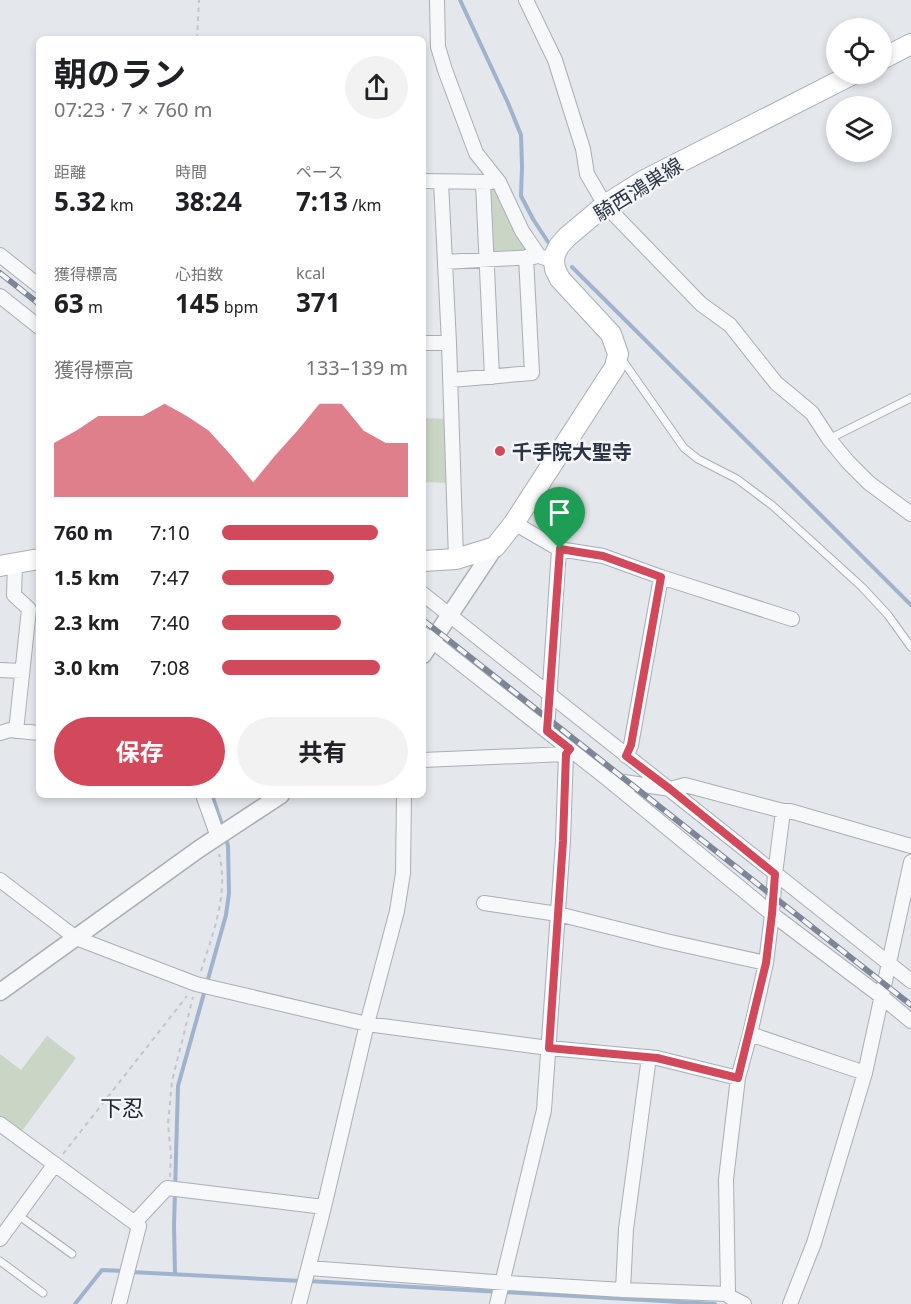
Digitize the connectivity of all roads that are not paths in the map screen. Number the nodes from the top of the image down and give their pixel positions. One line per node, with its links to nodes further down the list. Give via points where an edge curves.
1 (437, 0): 8 (street, via 438,46 445,70 476,153)
2 (526, 0): 10 (street, via 555,60 587,174)
3 (911, 44): 4 (main road)
4 (892, 54)
5 (834, 84): 10 (main road, 騎西鴻巣線, via 643,181)
6 (426, 181): 7 (street)
7 (441, 182): 9 (street); 14 (street)
8 (499, 182): 9 (street); 12 (street, via 522,231)
9 (483, 183): 13 (street)
10 (605, 205): 12 (main road, 騎西鴻巣線, via 567,237 555,254); 24 (street, via 701,304 729,325 776,383 812,413)
11 (0, 255): 15 (street)
12 (540, 258): 13 (street); 20 (main road, via 555,269 611,334); 21 (street, via 532,373)
13 (487, 260): 14 (street); 21 (street)
14 (445, 262): 19 (street)
15 (36, 284)
16 (0, 296): 17 (street)
17 (36, 325)
18 (426, 343): 19 (street)
19 (449, 343): 22 (street)
20 (618, 354): 26 (main road, via 615,367); 38 (lane, via 684,448 773,506 862,587)
21 (492, 377): 22 (street)
22 (451, 380): 30 (street)
23 (911, 398): 24 (lane)
24 (829, 440): 25 (street, via 869,483)
25 (911, 514)
26 (514, 523): 27 (main road); 28 (street)
27 (495, 547): 30 (main road); 35 (street)
28 (560, 549): 33 (street, via 603,556); 41 (street)
29 (36, 559): 32 (main road)
30 (456, 559): 31 (main road)
31 (426, 561)
32 (7, 564): 40 (street, via 14,594 29,609)
33 (661, 577): 36 (street); 47 (street)
34 (426, 596): 35 (street)
35 (449, 615): 37 (street); 41 (street)
36 (792, 619)
37 (426, 643): 43 (street)
38 (911, 647)
39 (0, 670): 40 (street)
40 (22, 672): 42 (street)
41 (550, 694): 43 (street); 47 (street)
42 (16, 730): 44 (street); 45 (street)
43 (547, 731): 46 (street)
44 (0, 733)
45 (36, 733)
46 (568, 752): 48 (street); 49 (street); 61 (street)
47 (626, 756): 50 (street)
48 (426, 760)
49 (609, 780): 50 (street); 62 (street)
50 (670, 789): 54 (street, via 685,785); 58 (street)
51 (203, 798): 55 (street)
52 (277, 798): 55 (street)
53 (404, 798): 70 (street, via 403,873 397,911)
54 (783, 811): 56 (street); 58 (street)
55 (216, 839): 63 (street)
56 (911, 846)
57 (911, 862): 65 (street)
58 (775, 874): 62 (street); 65 (street)
59 (0, 880): 63 (street)
60 (484, 903): 61 (street)
61 (558, 914): 64 (street); 72 (street)
62 (772, 914): 64 (street); 68 (street)
63 (76, 938): 67 (street); 70 (street, via 196,984)
64 (766, 963): 71 (street)
65 (890, 963): 66 (street); 68 (street)
66 (911, 981)
67 (0, 992)
68 (882, 997): 69 (street); 74 (street)
69 (911, 1021)
70 (367, 1024): 72 (street); 78 (street)
71 (750, 1034): 74 (street); 75 (street)
72 (549, 1048): 73 (street); 85 (street, via 544,1110)
73 (649, 1057): 75 (street); 86 (street, via 626,1229)
74 (865, 1073): 93 (street, via 814,1243)
75 (738, 1078): 88 (street, via 726,1179)
76 (1, 1126): 77 (street)
77 (55, 1164): 79 (street); 80 (street)
78 (324, 1207): 80 (street, via 167,1188); 84 (street)
79 (18, 1215): 81 (street); 82 (lane)
80 (135, 1222): 89 (street, via 140,1226)
81 (2, 1233)
82 (72, 1254)
83 (0, 1261): 87 (lane)
84 (309, 1268): 85 (street); 90 (street)
85 (501, 1283): 86 (street); 91 (street)
86 (623, 1290): 88 (street)
87 (43, 1293)
88 (728, 1294): 92 (street)
89 (119, 1304)
90 (300, 1304)
91 (497, 1304)
92 (744, 1304)
93 (790, 1304)

